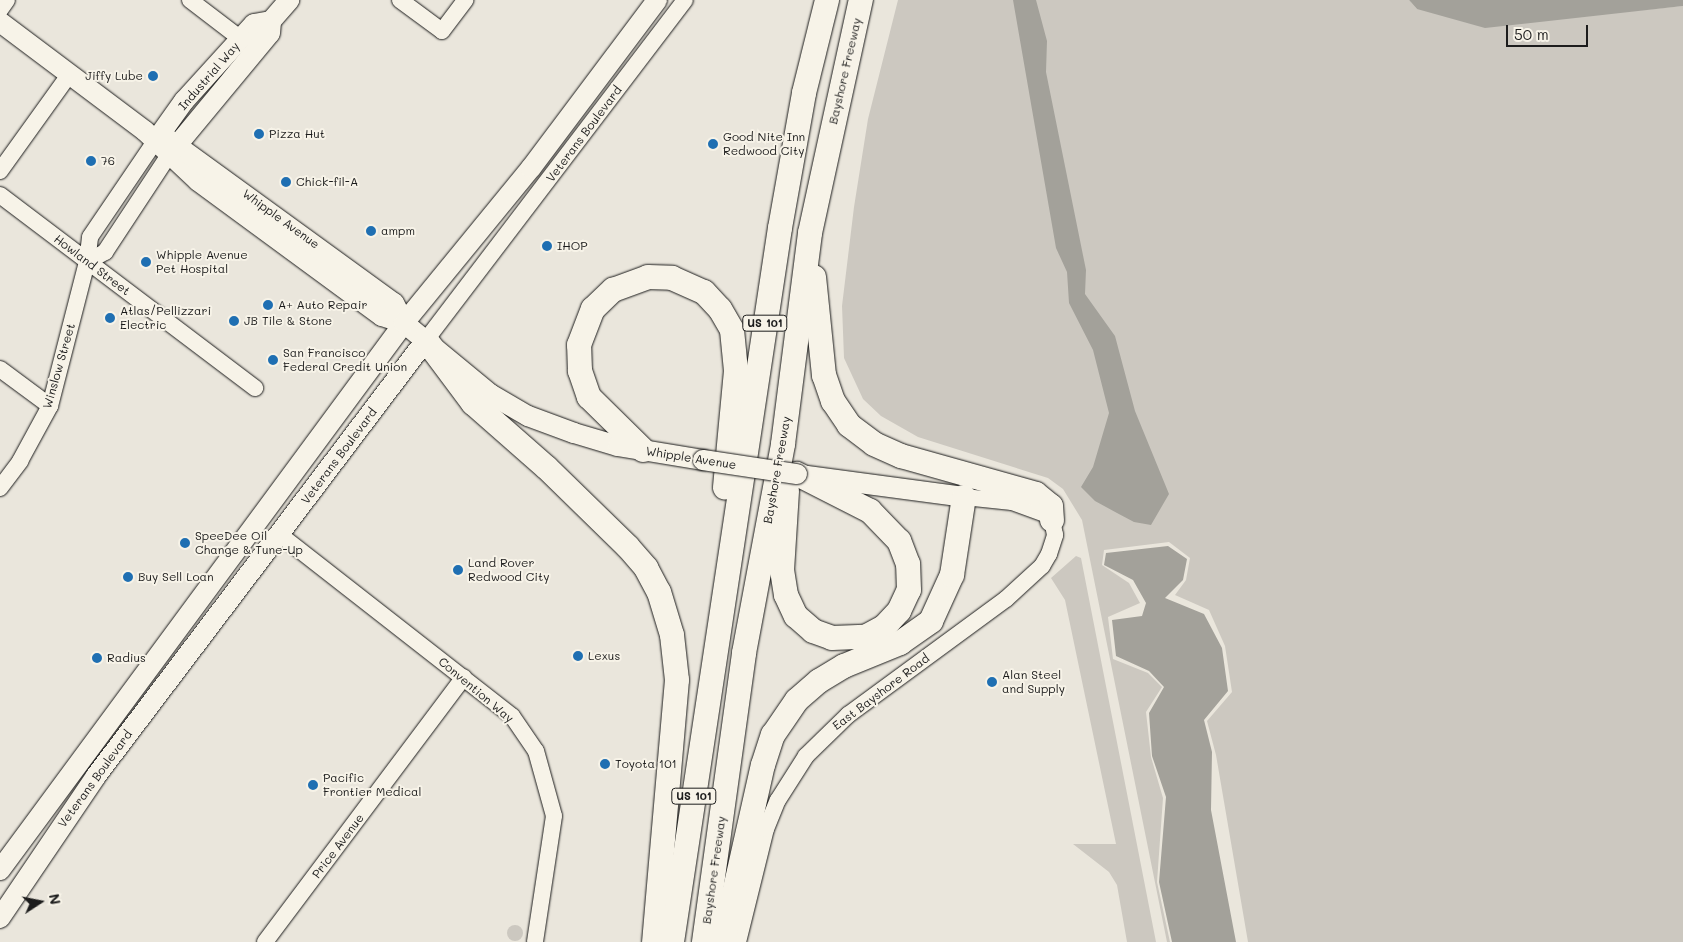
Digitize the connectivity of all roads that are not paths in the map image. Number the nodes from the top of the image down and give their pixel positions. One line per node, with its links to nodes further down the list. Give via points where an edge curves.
1 (8, 0): 10 (street)
2 (190, 0): 13 (street)
3 (289, 0): 11 (main road, Industrial Way)
4 (400, 0): 5 (street, via 442,31)
5 (464, 0)
6 (657, 0): 20 (main road, Veterans Boulevard, via 531,168)
7 (685, 0): 21 (street, Veterans Boulevard)
8 (827, 0): 33 (highway, US 101, via 804,93 781,218)
9 (861, 0): 18 (highway, Bayshore Freeway / US 101)
10 (0, 10)
11 (271, 21): 13 (main road, Industrial Way, via 254,24); 15 (main road, Industrial Way, via 270,33)
12 (0, 22): 14 (main road, Whipple Avenue)
13 (241, 39): 15 (main road, Industrial Way, via 184,101)
14 (69, 75): 15 (main road, Whipple Avenue); 16 (street)
15 (161, 142): 19 (street, via 105,252); 20 (main road, Whipple Avenue, via 394,302)
16 (0, 171)
17 (0, 196): 19 (street, Howland Street)
18 (810, 233): 25 (highway, Bayshore Freeway / US 101); 31 (highway, via 824,375 833,402 849,425 874,444 901,456 1036,494 1051,506)
19 (87, 262): 23 (street, Howland Street); 24 (street, Winslow Street)
20 (404, 323): 21 (main road, Whipple Avenue); 29 (main road, Veterans Boulevard)
21 (426, 340): 26 (main road, Whipple Avenue, via 490,394 521,413 574,433); 32 (main road, Veterans Boulevard); 41 (highway, via 473,402 628,547 646,568 659,592 672,635 677,680)
22 (0, 369): 24 (street)
23 (255, 388)
24 (50, 406): 28 (street, Winslow Street, via 20,461)
25 (783, 444): 27 (highway, via 787,493 782,570 790,606 804,624 822,636 854,639 875,632 892,620 904,602 910,577 904,552 891,530 870,511); 43 (highway, Bayshore Freeway / US 101, via 744,653)
26 (643, 450): 27 (main road, Whipple Avenue, bridge); 33 (highway, via 589,397 580,372 579,345 593,310 613,290 648,277 672,278 694,286 712,300 727,319 735,343)
27 (797, 474): 30 (main road, Whipple Avenue)
28 (0, 488)
29 (280, 493): 32 (main road); 34 (main road, Veterans Boulevard)
30 (964, 496): 31 (street, Whipple Avenue, via 1012,502 1037,509); 44 (highway, via 952,575 931,621 900,643 844,666 818,681 798,700 773,735 763,765)
31 (1052, 520): 45 (street, East Bayshore Road, via 1056,535 1052,546 1042,566 1027,581 848,715 800,763 778,800 766,829)
32 (278, 534): 35 (street, Convention Way); 36 (main road, Veterans Boulevard)
33 (716, 649): 42 (highway, US 101)
34 (157, 656): 36 (main road, via 127,712 122,727); 37 (main road, Veterans Boulevard)
35 (464, 677): 39 (street, Price Avenue); 40 (street, Convention Way, via 512,716 536,751 547,781 554,816)
36 (123, 740): 38 (main road, Veterans Boulevard)
37 (0, 870)
38 (0, 918)
39 (266, 942)
40 (536, 942)
41 (654, 942)
42 (672, 942)
43 (704, 942)
44 (723, 942)
45 (738, 942)

